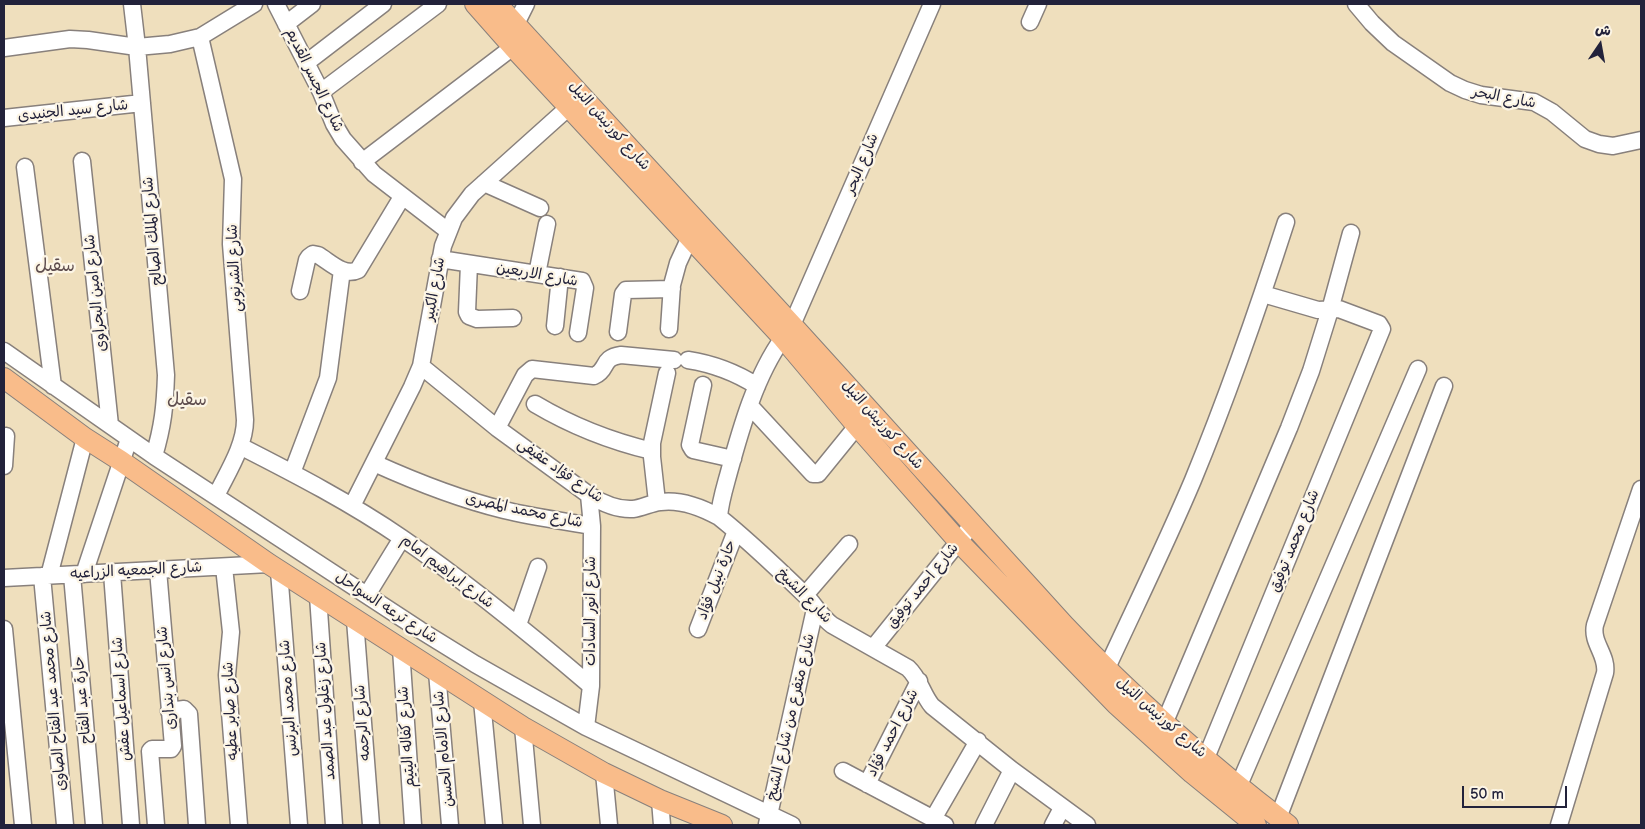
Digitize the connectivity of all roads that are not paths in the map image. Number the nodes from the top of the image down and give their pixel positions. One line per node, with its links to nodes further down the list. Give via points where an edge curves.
1 (132, 4): 17 (street, شارع الملك الصالح)
2 (254, 4): 16 (street)
3 (276, 4): 14 (street, شارع الجسر القديم)
4 (312, 4): 14 (street)
5 (383, 4): 20 (street)
6 (438, 4): 21 (street)
7 (475, 4): 18 (main road, شارع كورنيش النيل)
8 (497, 4): 15 (main road, شارع كورنيش النيل)
9 (526, 4): 15 (street)
10 (932, 4): 51 (street, شارع البحر)
11 (1038, 4): 13 (street)
12 (1356, 4): 25 (street, شارع البحر, via 1393,43 1450,83 1481,95 1534,102 1585,139 1599,144 1614,146)
13 (1030, 22)
14 (286, 24): 20 (street, شارع الجسر القديم)
15 (516, 24): 26 (main road, شارع كورنيش النيل)
16 (200, 37): 17 (street); 70 (street, شارع الشرنوبى, via 233,179 231,244 245,420)
17 (137, 47): 19 (street, via 70,39); 22 (street, شارع الملك الصالح)
18 (513, 47): 23 (main road, شارع كورنيش النيل); 28 (street)
19 (4, 48)
20 (306, 63): 21 (street, شارع الجسر القديم)
21 (321, 92): 28 (street, شارع الجسر القديم, via 342,139)
22 (142, 103): 24 (street, شارع سيد الجنيدى); 72 (street, شارع الملك الصالح, via 166,375 162,429)
23 (569, 108): 26 (main road, شارع كورنيش النيل); 30 (street, شارع الكبير)
24 (4, 118)
25 (1641, 140)
26 (624, 155): 37 (main road, شارع كورنيش النيل); 51 (main road, شارع كورنيش النيل)
27 (82, 161): 64 (street, شارع امين البحراوى)
28 (362, 162): 31 (street, شارع الجسر القديم)
29 (25, 167): 59 (street)
30 (484, 183): 32 (street); 35 (street, شارع الكبير, via 462,206)
31 (402, 197): 35 (street, شارع الجسر القديم); 40 (street, via 358,270 352,273)
32 (540, 208)
33 (1286, 222): 45 (street)
34 (547, 224): 41 (street)
35 (448, 231): 38 (street, شارع الكبير)
36 (1351, 233): 46 (street)
37 (690, 237): 43 (street, via 678,263); 51 (main road, شارع كورنيش النيل)
38 (440, 259): 39 (street, شارع الاربعين); 55 (street, شارع الكبير)
39 (469, 264): 41 (street, شارع الاربعين); 47 (street, via 469,316 477,319)
40 (342, 270): 44 (street, via 318,255 309,256); 77 (street, via 328,378)
41 (537, 274): 42 (street, شارع الاربعين)
42 (560, 277): 48 (street); 52 (street, شارع الاربعين, via 585,284)
43 (672, 289): 49 (street); 50 (street, via 626,290)
44 (300, 291)
45 (1264, 294): 46 (street, via 1318,310); 108 (street, via 1193,480)
46 (1330, 310): 114 (street, via 1290,428); 118 (street, شارع محمد توفيق, via 1339,309 1379,324 1381,331)
47 (513, 318)
48 (555, 326)
49 (669, 330)
50 (618, 332)
51 (788, 332): 60 (street, via 769,360); 65 (main road, شارع كورنيش النيل); 84 (main road, شارع كورنيش النيل)
52 (578, 333)
53 (4, 351): 59 (street, شارع ترعه السواحل)
54 (676, 364): 60 (street, via 706,363 724,368); 66 (street, via 621,355 606,361 603,370 594,376 532,369 525,375); 71 (street, via 653,436)
55 (421, 366): 66 (street, شارع فؤاد عفيفى); 75 (street, شارع الكبير)
56 (1418, 369): 123 (street)
57 (4, 378): 68 (main road, شارع ترعه السواحل)
58 (703, 385): 73 (street, via 690,445 693,450)
59 (53, 386): 64 (street, شارع ترعه السواحل)
60 (758, 386): 63 (street)
61 (1444, 386): 128 (street)
62 (535, 404): 71 (street, via 580,428)
63 (750, 406): 65 (street, via 813,474 818,474); 73 (street)
64 (110, 425): 69 (street, شارع ترعه السواحل)
65 (857, 426): 88 (main road, شارع كورنيش النيل)
66 (498, 428): 80 (street, شارع فؤاد عفيفى)
67 (6, 436): 76 (street)
68 (85, 438): 74 (main road, شارع ترعه السواحل); 96 (street, شارع محمد عبد الفتاح الصاوى)
69 (129, 439): 72 (street, شارع ترعه السواحل); 74 (street)
70 (240, 446): 77 (street, شارع ابراهيم امام); 79 (street, شارع الشرنوبى)
71 (652, 451): 81 (street)
72 (154, 456): 79 (street, شارع ترعه السواحل)
73 (733, 459): 83 (street)
74 (121, 461): 91 (main road, شارع ترعه السواحل); 95 (street)
75 (374, 463): 82 (street, شارع الكبير); 85 (street, شارع محمد المصرى, via 460,498)
76 (4, 466)
77 (292, 473): 82 (street, شارع ابراهيم امام)
78 (1641, 489): 151 (street, via 1595,626 1594,634 1606,664 1605,673)
79 (216, 496): 98 (street, شارع ترعه السواحل)
80 (589, 496): 81 (street, شارع فؤاد عفيفى, via 622,508 634,509); 85 (street, شارع انور السادات)
81 (657, 502): 83 (street, شارع فؤاد عفيفى, via 693,505)
82 (352, 506): 87 (street, شارع ابراهيم امام)
83 (719, 517): 86 (street, شارع الشيخ)
84 (972, 525): 88 (street, شارع احمد توفيق); 108 (main road, شارع كورنيش النيل)
85 (592, 526): 111 (street, شارع انور السادات)
86 (736, 530): 99 (street, شارع الشيخ); 105 (street, حارة نبيل فؤاد)
87 (402, 538): 98 (street); 103 (street, شارع ابراهيم امام)
88 (959, 542): 106 (street, شارع احمد توفيق); 150 (main road, شارع كورنيش النيل, via 1116,704)
89 (848, 544): 99 (street)
90 (224, 567): 91 (street, شارع الجمعيه الزراعيه); 93 (street, شارع الجمعيه الزراعيه); 135 (street, شارع صابر عطيه, via 231,632 226,667)
91 (274, 567): 100 (main road, شارع ترعه السواحل); 136 (street, شارع محمد البرنس)
92 (538, 567): 103 (street)
93 (158, 570): 94 (street, شارع الجمعيه الزراعيه); 113 (street, شارع انس بندارى)
94 (112, 572): 95 (street, شارع الجمعيه الزراعيه); 132 (street, شارع اسماعيل عفش)
95 (78, 574): 96 (street, شارع الجمعيه الزراعيه); 131 (street, حارة عبد الفتاح)
96 (46, 576): 97 (street, شارع الجمعيه الزراعيه); 130 (street, شارع محمد عبد الفتاح الصاوى)
97 (4, 578)
98 (367, 595): 116 (street, شارع ترعه السواحل, via 475,664)
99 (805, 595): 101 (street, شارع الشيخ)
100 (318, 596): 102 (main road, شارع ترعه السواحل); 137 (street, شارع زغلول عبد الصمد)
101 (816, 609): 106 (street, شارع الشيخ, via 832,625); 126 (street, شارع متفرع من شارع الشيخ)
102 (355, 620): 107 (main road, شارع ترعه السواحل); 138 (street, شارع الرحمه)
103 (518, 624): 111 (street, شارع ابراهيم امام)
104 (4, 629): 129 (street)
105 (698, 629)
106 (873, 648): 110 (street, شارع الشيخ, via 908,668)
107 (401, 649): 109 (main road, شارع ترعه السواحل); 139 (street, شارع كفاله اليتيم)
108 (1106, 670): 114 (main road, شارع كورنيش النيل)
109 (437, 672): 112 (main road, شارع ترعه السواحل); 140 (street, شارع الامام الحسن)
110 (919, 682): 117 (street, شارع الشيخ, via 932,706); 122 (street, شارع احمد فؤاد)
111 (591, 686): 116 (street, شارع انور السادات)
112 (482, 701): 115 (main road, شارع ترعه السواحل); 141 (street)
113 (169, 711): 133 (street, شارع انس بندارى, via 173,747 150,751); 134 (street, via 184,710 190,714)
114 (1164, 724): 118 (main road, شارع كورنيش النيل)
115 (523, 727): 121 (main road, شارع ترعه السواحل); 142 (street)
116 (586, 727): 126 (street, شارع ترعه السواحل)
117 (978, 741): 119 (street, شارع الشيخ); 127 (street)
118 (1206, 758): 123 (main road, شارع كورنيش النيل)
119 (1012, 770): 125 (street, شارع الشيخ); 147 (street)
120 (843, 771): 122 (street)
121 (604, 773): 124 (main road, شارع ترعه السواحل); 143 (street)
122 (867, 784): 127 (street)
123 (1239, 786): 128 (main road, شارع كورنيش النيل)
124 (660, 800): 144 (street); 145 (main road, شارع ترعه السواحل)
125 (1062, 808): 148 (street); 149 (street, شارع الشيخ)
126 (768, 820): 146 (street, شارع ترعه السواحل)
127 (939, 822)
128 (1283, 822)
129 (22, 825)
130 (65, 825)
131 (94, 825)
132 (131, 825)
133 (156, 825)
134 (197, 825)
135 (239, 825)
136 (299, 825)
137 (334, 825)
138 (371, 825)
139 (413, 825)
140 (450, 825)
141 (494, 825)
142 (532, 825)
143 (609, 825)
144 (662, 825)
145 (720, 825)
146 (792, 825)
147 (984, 825)
148 (1053, 825)
149 (1085, 825)
150 (1256, 825)
151 (1559, 825)

